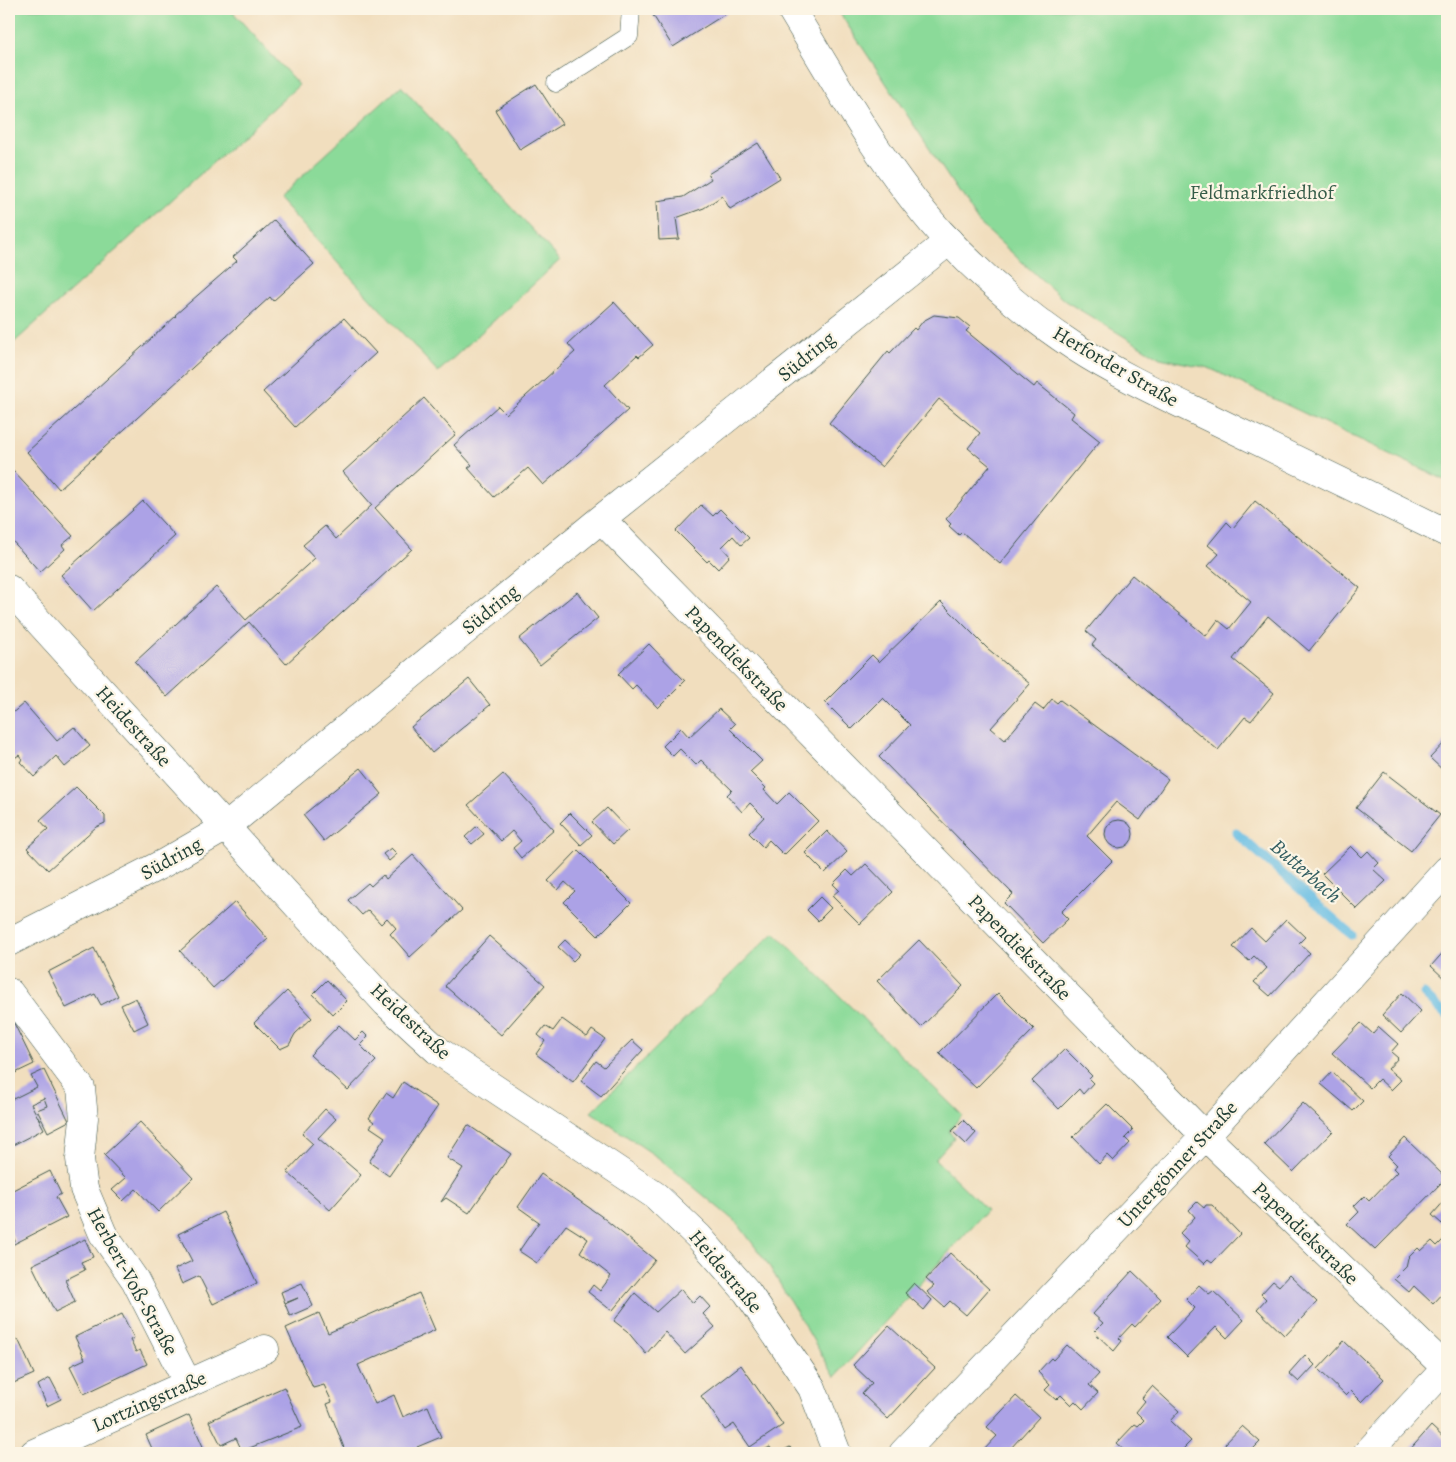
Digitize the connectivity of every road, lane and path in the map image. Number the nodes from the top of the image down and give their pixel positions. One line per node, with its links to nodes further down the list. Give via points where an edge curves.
1 (631, 9): 3 (lane, via 629,36)
2 (791, 9): 4 (street, Herforder Straße, via 870,138)
3 (556, 83)
4 (949, 241): 5 (street, Südring); 6 (street, Herforder Straße, via 994,284 1076,347 1137,381)
5 (601, 519): 8 (street, Südring); 12 (street, Papendiekstraße)
6 (1447, 533)
7 (9, 589): 8 (street, Heidestraße)
8 (226, 827): 10 (street, Südring, via 164,863); 17 (street, Heidestraße, via 386,1003 437,1050 656,1196 699,1237 747,1292 812,1388)
9 (1447, 870): 12 (street, Untergönner Straße)
10 (9, 942)
11 (9, 992): 15 (street, Herbert-Voß-Straße, via 81,1088 84,1118 80,1160 84,1189 103,1234 135,1280)
12 (1205, 1136): 14 (street, Papendiekstraße); 18 (street, Untergönner Straße)
13 (265, 1349): 15 (street, Lortzingstraße)
14 (1447, 1369): 19 (street, Papendiekstraße)
15 (188, 1384): 16 (street, Lortzingstraße)
16 (34, 1453)
17 (837, 1453)
18 (903, 1453)
19 (1367, 1453)

